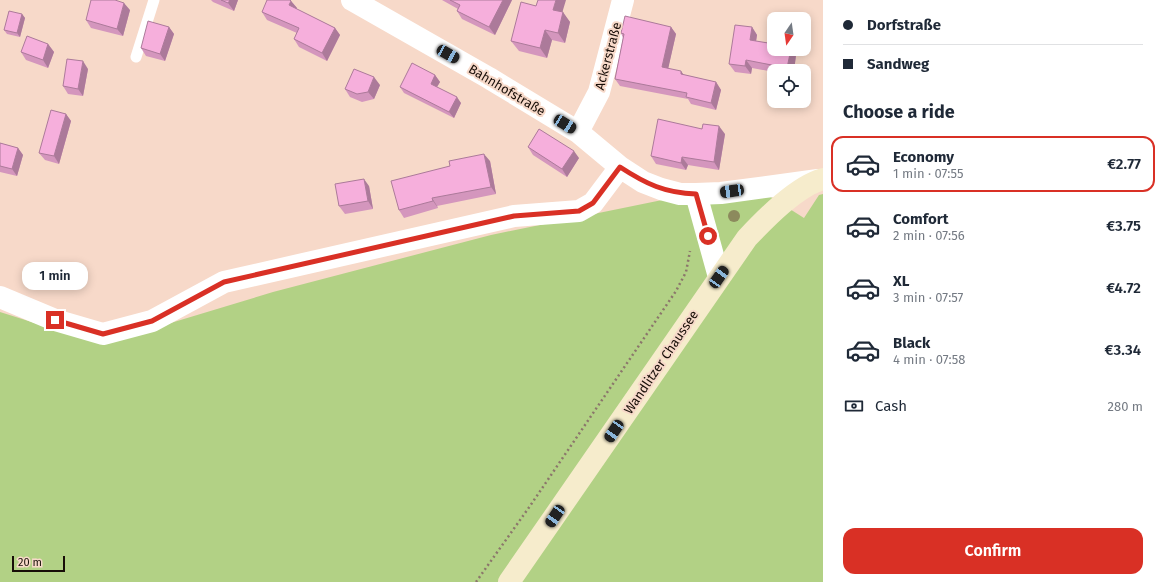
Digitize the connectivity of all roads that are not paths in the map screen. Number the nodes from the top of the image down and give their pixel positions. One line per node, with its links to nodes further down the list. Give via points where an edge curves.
1 (154, 0): 4 (lane)
2 (352, 0): 5 (street, Bahnhofstraße)
3 (623, 0): 5 (street, Ackerstraße, via 599,92)
4 (136, 56)
5 (578, 132): 6 (street, Bahnhofstraße)
6 (620, 167): 8 (street, Bahnhofstraße, via 643,182 661,189); 10 (street, via 593,203 579,211 514,216 224,282 152,321 103,334 55,320)
7 (820, 180): 8 (street, Bahnhofstraße, via 721,193); 9 (street, Wandlitzer Chaussee, via 774,210 747,238)
8 (688, 194): 9 (street)
9 (719, 277): 11 (street, Wandlitzer Chaussee)
10 (0, 297)
11 (509, 582)

